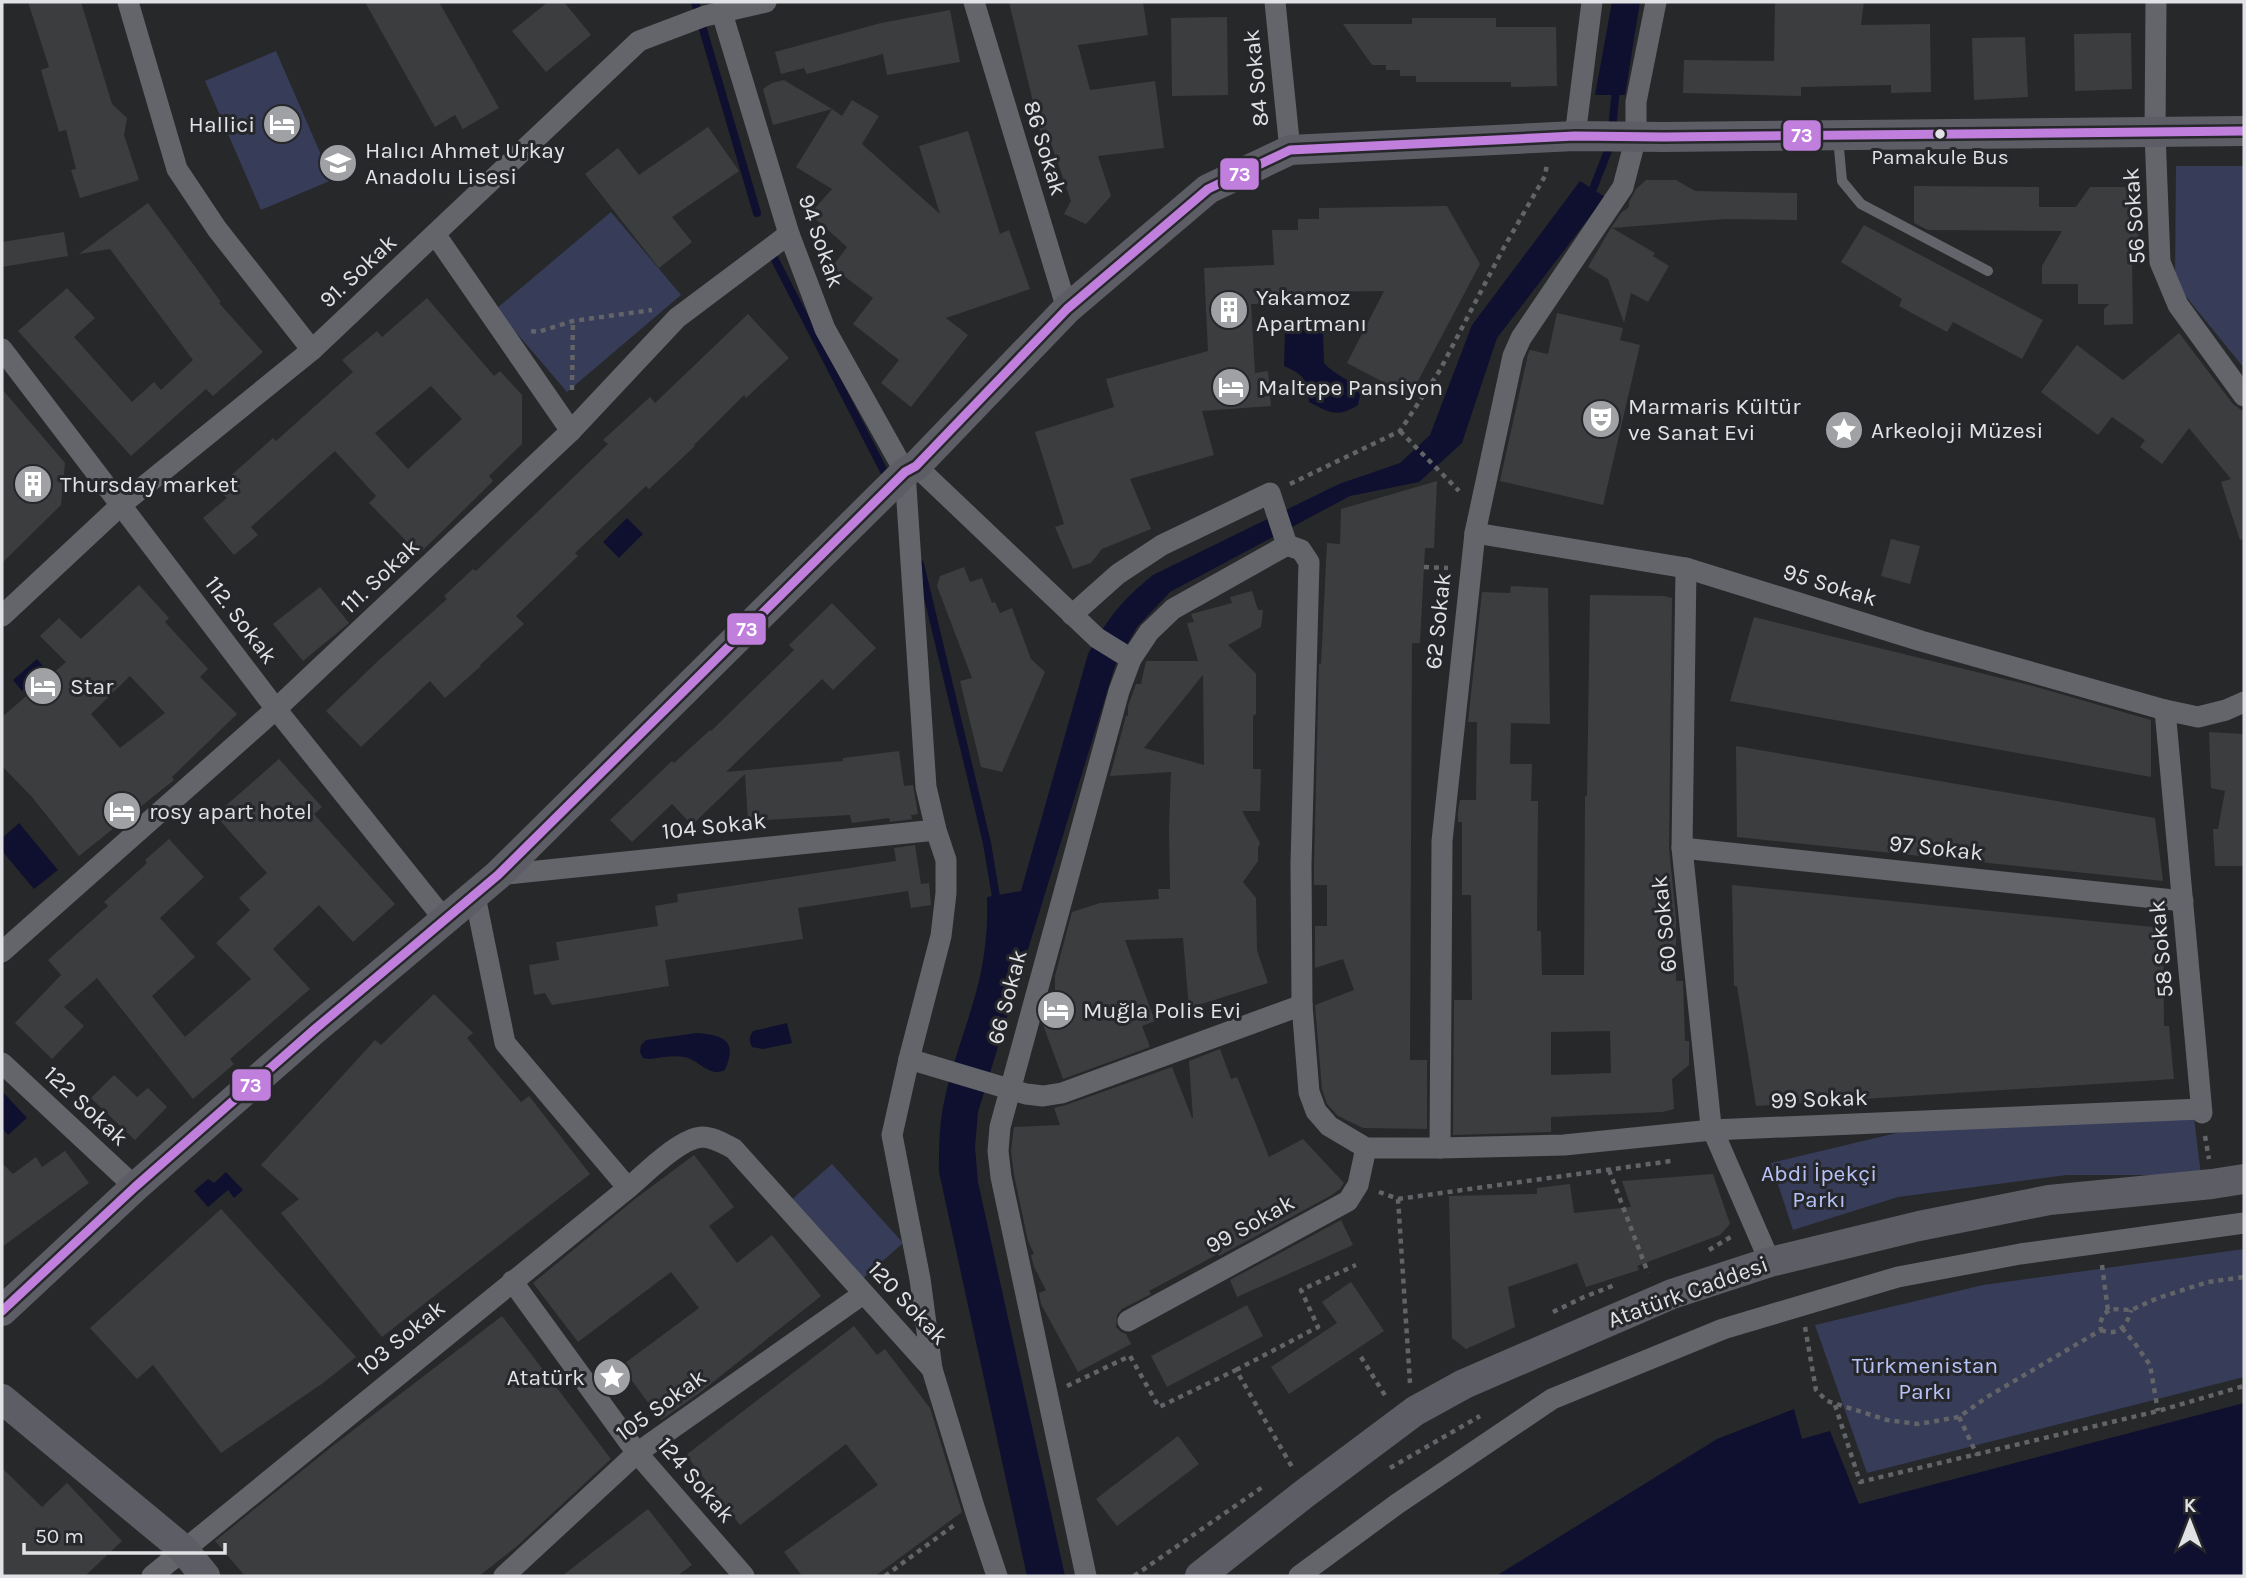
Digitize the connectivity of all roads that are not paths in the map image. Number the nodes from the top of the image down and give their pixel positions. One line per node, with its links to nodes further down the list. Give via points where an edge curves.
1 (128, 2): 20 (street, via 177,169 217,229)
2 (766, 2): 8 (street, 91. Sokak)
3 (974, 2): 18 (street, 86 Sokak)
4 (1275, 2): 14 (street, 84 Sokak)
5 (1592, 2): 11 (street)
6 (1656, 2): 13 (street, 62 Sokak)
7 (2156, 2): 10 (street, 56 Sokak)
8 (713, 14): 15 (street, 91. Sokak, via 639,41); 16 (street, 94 Sokak)
9 (2244, 131): 10 (street)
10 (2155, 133): 12 (street); 21 (street, 56 Sokak, via 2160,262 2178,305)
11 (1573, 136): 13 (street); 14 (street)
12 (1837, 136): 13 (street); 17 (lane, via 1842,181 1861,204)
13 (1633, 137): 25 (street, 62 Sokak, via 1623,187 1513,356)
14 (1290, 149): 18 (street, via 1208,189)
15 (435, 234): 20 (street, 91. Sokak); 22 (street)
16 (787, 236): 22 (street, 111. Sokak, via 677,318); 23 (street, 94 Sokak, via 825,330)
17 (1989, 271)
18 (1066, 309): 23 (street)
19 (2, 349): 24 (street, 112. Sokak)
20 (312, 350): 24 (street, 91. Sokak)
21 (2244, 396)
22 (571, 431): 32 (street, 111. Sokak)
23 (910, 469): 28 (street); 34 (street, via 926,787); 36 (street)
24 (121, 505): 29 (street, 91. Sokak); 32 (street, 112. Sokak)
25 (1475, 533): 27 (street, 95 Sokak); 49 (street, 62 Sokak, via 1442,841)
26 (1285, 539): 28 (street, via 1273,503 1162,545 1118,574); 30 (street, 66 Sokak, via 1173,609); 41 (street, via 1309,562 1300,864)
27 (1686, 568): 33 (street, 95 Sokak); 35 (street, 60 Sokak)
28 (1072, 615): 30 (street, via 1097,639)
29 (2, 616)
30 (1126, 656): 44 (street, 66 Sokak)
31 (2244, 702): 33 (street, via 2198,717)
32 (276, 709): 39 (street, 112. Sokak); 40 (street, 111. Sokak)
33 (2165, 710): 38 (street, 58 Sokak)
34 (936, 830): 36 (street, 104 Sokak); 42 (street, via 946,860 941,936)
35 (1682, 848): 38 (street, 97 Sokak); 46 (street, 60 Sokak)
36 (498, 875): 37 (street)
37 (475, 896): 39 (street); 52 (street, via 505,1043)
38 (2183, 901): 45 (street, 58 Sokak)
39 (444, 919): 51 (street)
40 (2, 952)
41 (1302, 1005): 44 (street, via 1062,1093 1043,1096); 48 (street, via 1309,1092 1316,1111 1328,1126)
42 (909, 1059): 44 (street); 59 (street, via 892,1135)
43 (2, 1063): 51 (street, 122 Sokak)
44 (1002, 1087): 68 (street, 66 Sokak, via 1000,1178)
45 (2202, 1111): 46 (street, 99 Sokak)
46 (1712, 1130): 49 (street, 99 Sokak, via 1564,1145); 54 (street, 60 Sokak)
47 (685, 1142): 52 (street, 103 Sokak); 56 (street, 120 Sokak, via 702,1137 734,1149)
48 (1366, 1149): 49 (street, 99 Sokak); 58 (street, 99 Sokak, via 1358,1185 1348,1201)
49 (1440, 1149)
50 (2244, 1179): 54 (street, Atatürk Caddesi, via 2049,1200)
51 (135, 1187): 57 (street)
52 (628, 1188): 55 (street, 103 Sokak)
53 (2244, 1223): 70 (street, via 2020,1254 1898,1277 1723,1329 1552,1399)
54 (1770, 1262): 69 (street, Atatürk Caddesi, via 1672,1294 1464,1384 1415,1411)
55 (512, 1281): 61 (street, 124 Sokak); 62 (street, 103 Sokak)
56 (863, 1294): 59 (street, 120 Sokak); 61 (street, 105 Sokak)
57 (2, 1311)
58 (1128, 1321)
59 (932, 1369): 67 (street, 120 Sokak)
60 (2, 1399): 62 (street)
61 (637, 1453): 65 (street, 105 Sokak); 66 (street, 124 Sokak)
62 (183, 1549): 63 (street, 103 Sokak); 64 (street)
63 (152, 1576)
64 (205, 1576)
65 (504, 1576)
66 (744, 1576)
67 (998, 1576)
68 (1086, 1576)
69 (1200, 1576)
70 (1299, 1576)

